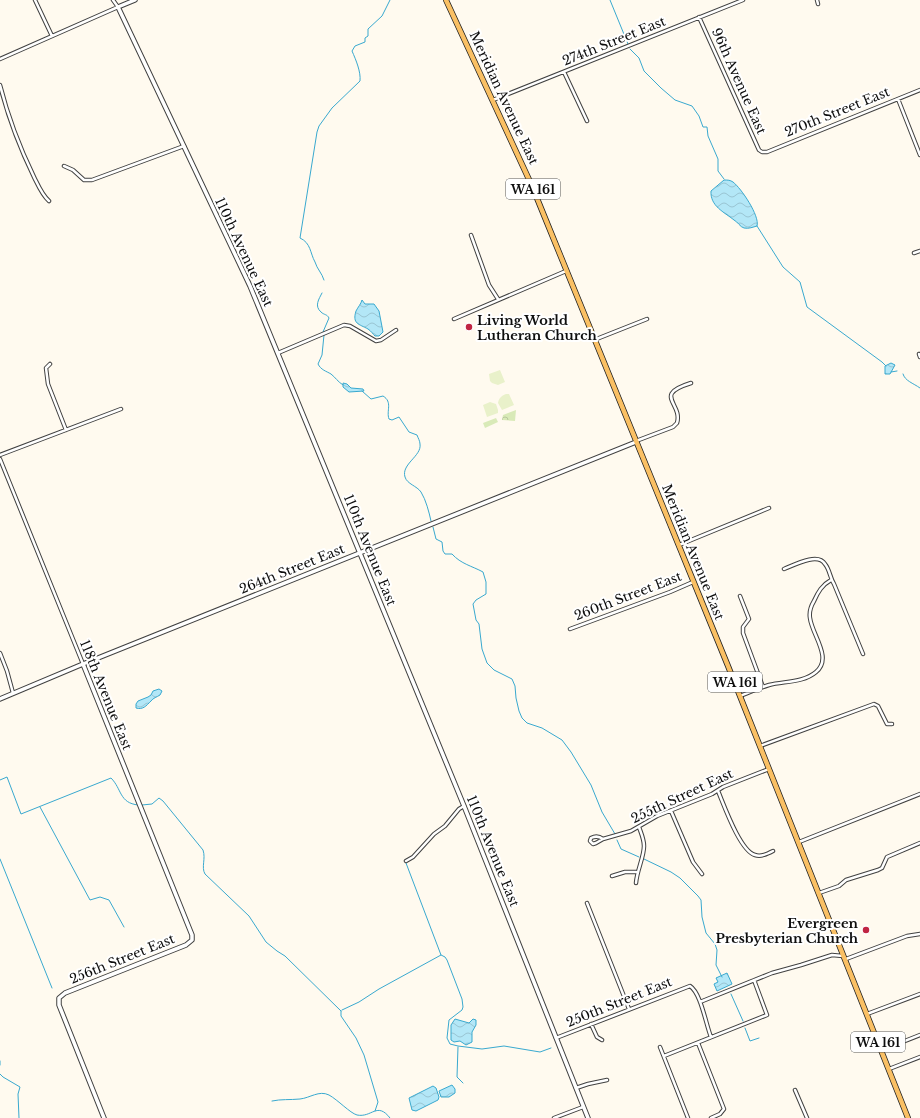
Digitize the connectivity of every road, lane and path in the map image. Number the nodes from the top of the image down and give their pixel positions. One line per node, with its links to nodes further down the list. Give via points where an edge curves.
1 (34, 0): 10 (street)
2 (114, 0): 8 (street, 110th Avenue East)
3 (135, 0): 8 (street)
4 (446, 0): 16 (main road, Meridian Avenue East / WA 161)
5 (743, 0): 9 (street, 274th Street East)
6 (817, 0): 7 (street)
7 (818, 4)
8 (118, 7): 10 (street); 18 (street, 110th Avenue East)
9 (700, 17): 12 (street, 274th Street East); 19 (street, 96th Avenue East)
10 (52, 36): 11 (street)
11 (0, 59)
12 (564, 72): 16 (street, 274th Street East); 17 (street)
13 (0, 85): 22 (street, via 28,164 42,193)
14 (920, 90): 15 (street, 270th Street East)
15 (898, 98): 19 (street, 270th Street East); 20 (street)
16 (493, 100): 26 (main road, Meridian Avenue East / WA 161)
17 (587, 121)
18 (184, 146): 21 (street, via 92,180 84,180); 32 (street, 110th Avenue East, via 247,279)
19 (762, 152)
20 (920, 154)
21 (64, 166)
22 (49, 200)
23 (471, 235): 27 (street, via 489,285)
24 (920, 251): 25 (street)
25 (914, 253)
26 (566, 270): 27 (street); 31 (main road, Meridian Avenue East / WA 161)
27 (498, 299): 28 (street)
28 (454, 319)
29 (647, 319): 31 (street)
30 (396, 330): 32 (street, via 376,341 344,325)
31 (594, 340): 37 (main road, Meridian Avenue East / WA 161)
32 (278, 353): 42 (street, 110th Avenue East)
33 (50, 364): 36 (street, via 46,368 46,379)
34 (691, 383): 37 (street, via 675,389 672,393 678,418 676,425)
35 (121, 409): 36 (street)
36 (66, 430): 38 (street)
37 (636, 442): 41 (main road, Meridian Avenue East / WA 161); 42 (street, 264th Street East)
38 (0, 455)
39 (0, 459): 50 (street, 118th Avenue East)
40 (769, 508): 41 (street)
41 (678, 545): 45 (main road, Meridian Avenue East / WA 161)
42 (360, 553): 50 (street, 264th Street East); 60 (street, 110th Avenue East)
43 (784, 569): 44 (street, via 816,559 823,562)
44 (831, 580): 49 (street); 51 (street, via 819,590 810,614 821,651 821,666 815,673 805,677)
45 (693, 582): 47 (street, 260th Street East); 53 (main road, Meridian Avenue East / WA 161)
46 (740, 596): 51 (street, via 749,619 743,632)
47 (570, 629)
48 (0, 653): 52 (street)
49 (863, 654)
50 (83, 664): 52 (street, 264th Street East); 75 (street, 118th Avenue East, via 192,932)
51 (763, 687): 53 (street)
52 (13, 693): 54 (street, 264th Street East)
53 (740, 696): 56 (main road, Meridian Avenue East / WA 161)
54 (0, 699)
55 (892, 724): 56 (street, via 886,722 876,704 868,705)
56 (760, 746): 57 (main road, Meridian Avenue East / WA 161)
57 (769, 770): 58 (street, 255th Street East); 64 (main road, Meridian Avenue East / WA 161)
58 (718, 791): 61 (street, 255th Street East); 66 (street, via 745,848 758,856)
59 (920, 794): 64 (street)
60 (464, 806): 67 (street); 85 (street, 110th Avenue East)
61 (672, 811): 62 (street, 255th Street East); 69 (street, via 693,862)
62 (639, 827): 63 (street, 255th Street East); 68 (street, via 644,847)
63 (603, 839)
64 (799, 842): 72 (main road, Meridian Avenue East / WA 161)
65 (920, 843): 72 (street, via 887,857 882,868 878,870 846,880 839,886)
66 (773, 851)
67 (406, 861)
68 (636, 872): 70 (street); 71 (street)
69 (702, 874)
70 (612, 876)
71 (636, 883)
72 (819, 893): 76 (main road, Meridian Avenue East / WA 161)
73 (587, 903): 80 (street)
74 (920, 934): 76 (street, via 907,936)
75 (192, 939): 97 (street, 256th Street East, via 186,945 72,990 59,998 59,1004)
76 (845, 958): 77 (street, via 838,954 829,956); 81 (main road, Meridian Avenue East / WA 161)
77 (754, 980): 79 (street); 84 (street, via 767,1014)
78 (920, 994): 81 (street)
79 (700, 1002): 80 (street, 250th Street East, via 690,986); 84 (street)
80 (629, 1009): 82 (street, 250th Street East)
81 (868, 1014): 89 (main road, Meridian Avenue East / WA 161)
82 (591, 1024): 85 (street, 250th Street East); 86 (street, via 597,1037)
83 (920, 1035): 89 (street)
84 (711, 1037): 87 (street)
85 (556, 1038): 94 (street, 110th Avenue East)
86 (602, 1040)
87 (698, 1043): 90 (street); 101 (street, via 724,1108 724,1111)
88 (660, 1047): 90 (street)
89 (882, 1050): 92 (main road, Meridian Avenue East / WA 161)
90 (664, 1056): 100 (street)
91 (920, 1057): 92 (street)
92 (889, 1069): 103 (main road, Meridian Avenue East / WA 161)
93 (606, 1080): 94 (street)
94 (576, 1088): 96 (street, 110th Avenue East)
95 (795, 1090): 102 (street)
96 (583, 1107): 98 (street); 99 (street, 110th Avenue East)
97 (104, 1118)
98 (554, 1118)
99 (588, 1118)
100 (688, 1118)
101 (710, 1118)
102 (807, 1118)
103 (908, 1118)

